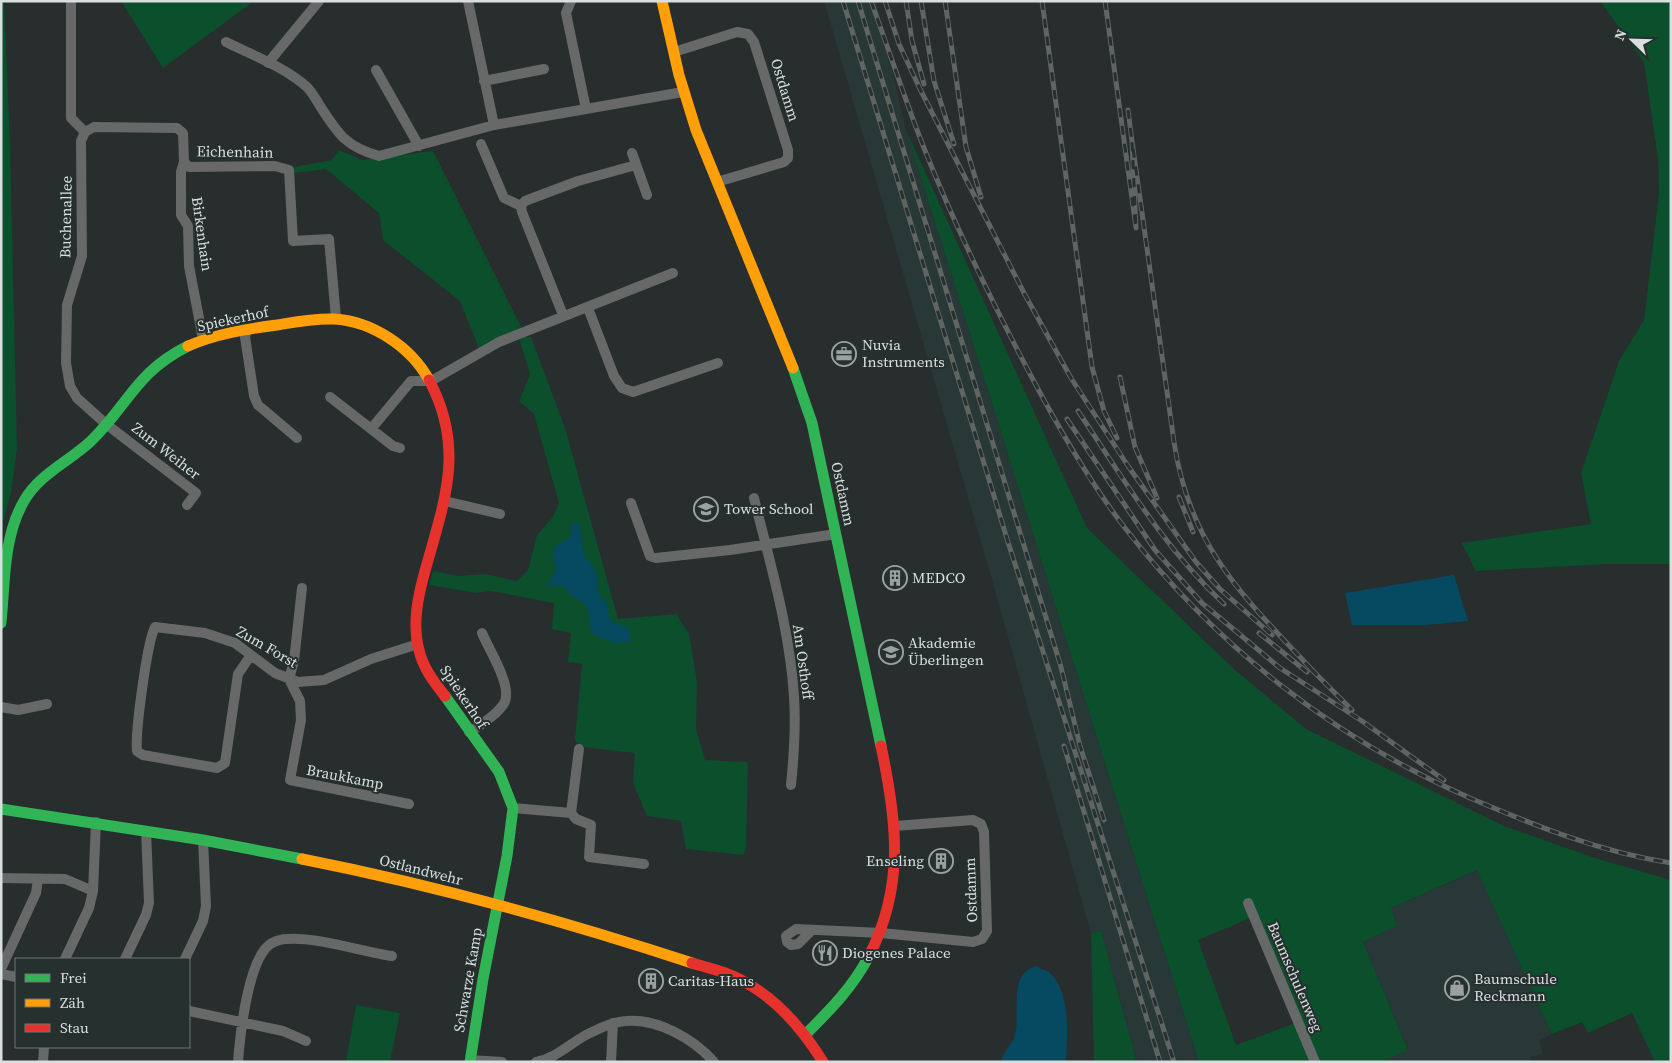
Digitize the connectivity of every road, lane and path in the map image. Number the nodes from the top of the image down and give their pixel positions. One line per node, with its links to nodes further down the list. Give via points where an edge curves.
1 (71, 1): 15 (street, via 71,118)
2 (319, 1): 8 (street)
3 (468, 1): 11 (street)
4 (571, 1): 13 (street, via 566,12)
5 (662, 1): 7 (street, Ostdamm)
6 (226, 42): 8 (street)
7 (674, 52): 12 (street, Ostdamm); 21 (street, Ostdamm, via 737,32 748,34 754,42 788,158 784,162)
8 (268, 64): 17 (street, via 308,88 345,142 379,156)
9 (544, 69): 11 (street)
10 (376, 70): 17 (street)
11 (484, 81): 14 (street)
12 (684, 92): 13 (street); 21 (street, Ostdamm)
13 (586, 109): 14 (street)
14 (494, 126): 17 (street)
15 (85, 132): 19 (street, Eichenhain, via 94,127 177,128 183,133); 33 (street, Buchenallee, via 82,141 82,256 67,306 66,363 70,386 77,398)
16 (481, 144): 23 (street, via 504,198)
17 (419, 146)
18 (632, 153): 20 (street)
19 (184, 162): 27 (street, Eichenhain, via 190,166 275,166 289,170 293,241 329,239); 29 (street, Birkenhain, via 181,172 182,215 188,226 189,266)
20 (636, 165): 22 (street); 23 (street, via 578,181 524,201)
21 (717, 182): 42 (street, Ostdamm, via 797,375 812,422)
22 (647, 195)
23 (521, 206): 26 (street)
24 (673, 273): 25 (street)
25 (588, 308): 26 (street); 30 (street, via 614,376 622,388 633,392)
26 (563, 315): 31 (street, via 473,355)
27 (336, 318): 28 (street, Spiekerhof); 31 (street, Spiekerhof, via 384,335 414,358)
28 (247, 329): 29 (street, Spiekerhof); 35 (street, via 245,337 258,405)
29 (203, 340): 33 (street, Spiekerhof, via 156,365)
30 (718, 363)
31 (431, 381): 34 (street, via 411,382); 38 (street, Spiekerhof, via 444,414 451,446)
32 (330, 397): 34 (street)
33 (106, 424): 40 (street, Zum Weiher, via 196,493); 45 (street, Spiekerhof, via 26,497 16,516 10,542)
34 (371, 430): 36 (street)
35 (296, 438)
36 (400, 448)
37 (754, 498): 43 (street, Am Osthoff)
38 (445, 501): 41 (street); 47 (street, Spiekerhof, via 417,614)
39 (631, 503): 43 (street, via 650,556 656,558)
40 (187, 505)
41 (500, 514)
42 (836, 534): 43 (street); 60 (street, Ostdamm)
43 (766, 544): 54 (street, Am Osthoff, via 782,617 794,696 795,742)
44 (302, 588): 49 (street)
45 (1, 623)
46 (482, 632): 52 (street, via 506,682 507,696 504,705)
47 (418, 644): 49 (street, Zum Forst, via 371,659 324,680 298,682); 52 (street, Spiekerhof, via 430,676)
48 (251, 655): 48 (street, Zum Forst, via 234,643 205,633 155,627 148,656 137,751 142,755 217,768 225,763 238,674); 49 (street, Zum Forst)
49 (289, 679): 55 (street, Braukkamp, via 300,701 301,720 290,780)
50 (47, 704): 51 (street, via 18,710)
51 (1, 707)
52 (470, 732): 56 (street, Spiekerhof, via 499,772)
53 (578, 749): 58 (street)
54 (791, 784)
55 (409, 804)
56 (513, 808): 58 (street); 68 (street, Spiekerhof)
57 (1, 809): 59 (street, Ostlandwehr)
58 (571, 813): 63 (street, via 576,819 591,825 589,857)
59 (96, 822): 61 (street, Ostlandwehr); 66 (street)
60 (895, 826): 70 (street, Ostdamm, via 893,880); 70 (street, Ostdamm, via 972,820 981,824 984,832 987,932 982,939 973,942)
61 (146, 831): 62 (street, Ostlandwehr); 73 (street, via 149,902)
62 (203, 840): 68 (street, Ostlandwehr, via 373,873); 74 (street, via 206,906 203,921)
63 (644, 864)
64 (1, 878): 65 (street)
65 (38, 879): 66 (street, via 65,879); 75 (street, via 36,893)
66 (93, 891): 72 (street, via 89,908)
67 (1248, 903): 92 (street, Baumschulenweg)
68 (497, 904): 81 (street, Ostlandwehr, via 738,978 767,994); 84 (street, Schwarze Kamp)
69 (812, 930): 70 (street)
70 (881, 932): 81 (street, Ostdamm, via 859,976)
71 (392, 956): 79 (street, via 302,938 271,943 255,966)
72 (65, 958)
73 (125, 958)
74 (185, 958)
75 (1, 969)
76 (1, 974): 77 (street)
77 (15, 977)
78 (190, 1011): 79 (street)
79 (243, 1022): 82 (street, via 283,1031); 86 (street)
80 (613, 1023): 88 (street, via 584,1036 547,1060); 89 (street); 90 (street, via 627,1020 666,1028)
81 (806, 1034): 91 (street)
82 (306, 1041)
83 (44, 1048): 85 (street)
84 (470, 1061): 87 (street)
85 (43, 1062)
86 (238, 1062)
87 (502, 1062)
88 (536, 1062)
89 (611, 1062)
90 (714, 1062)
91 (823, 1062)
92 (1315, 1062)

